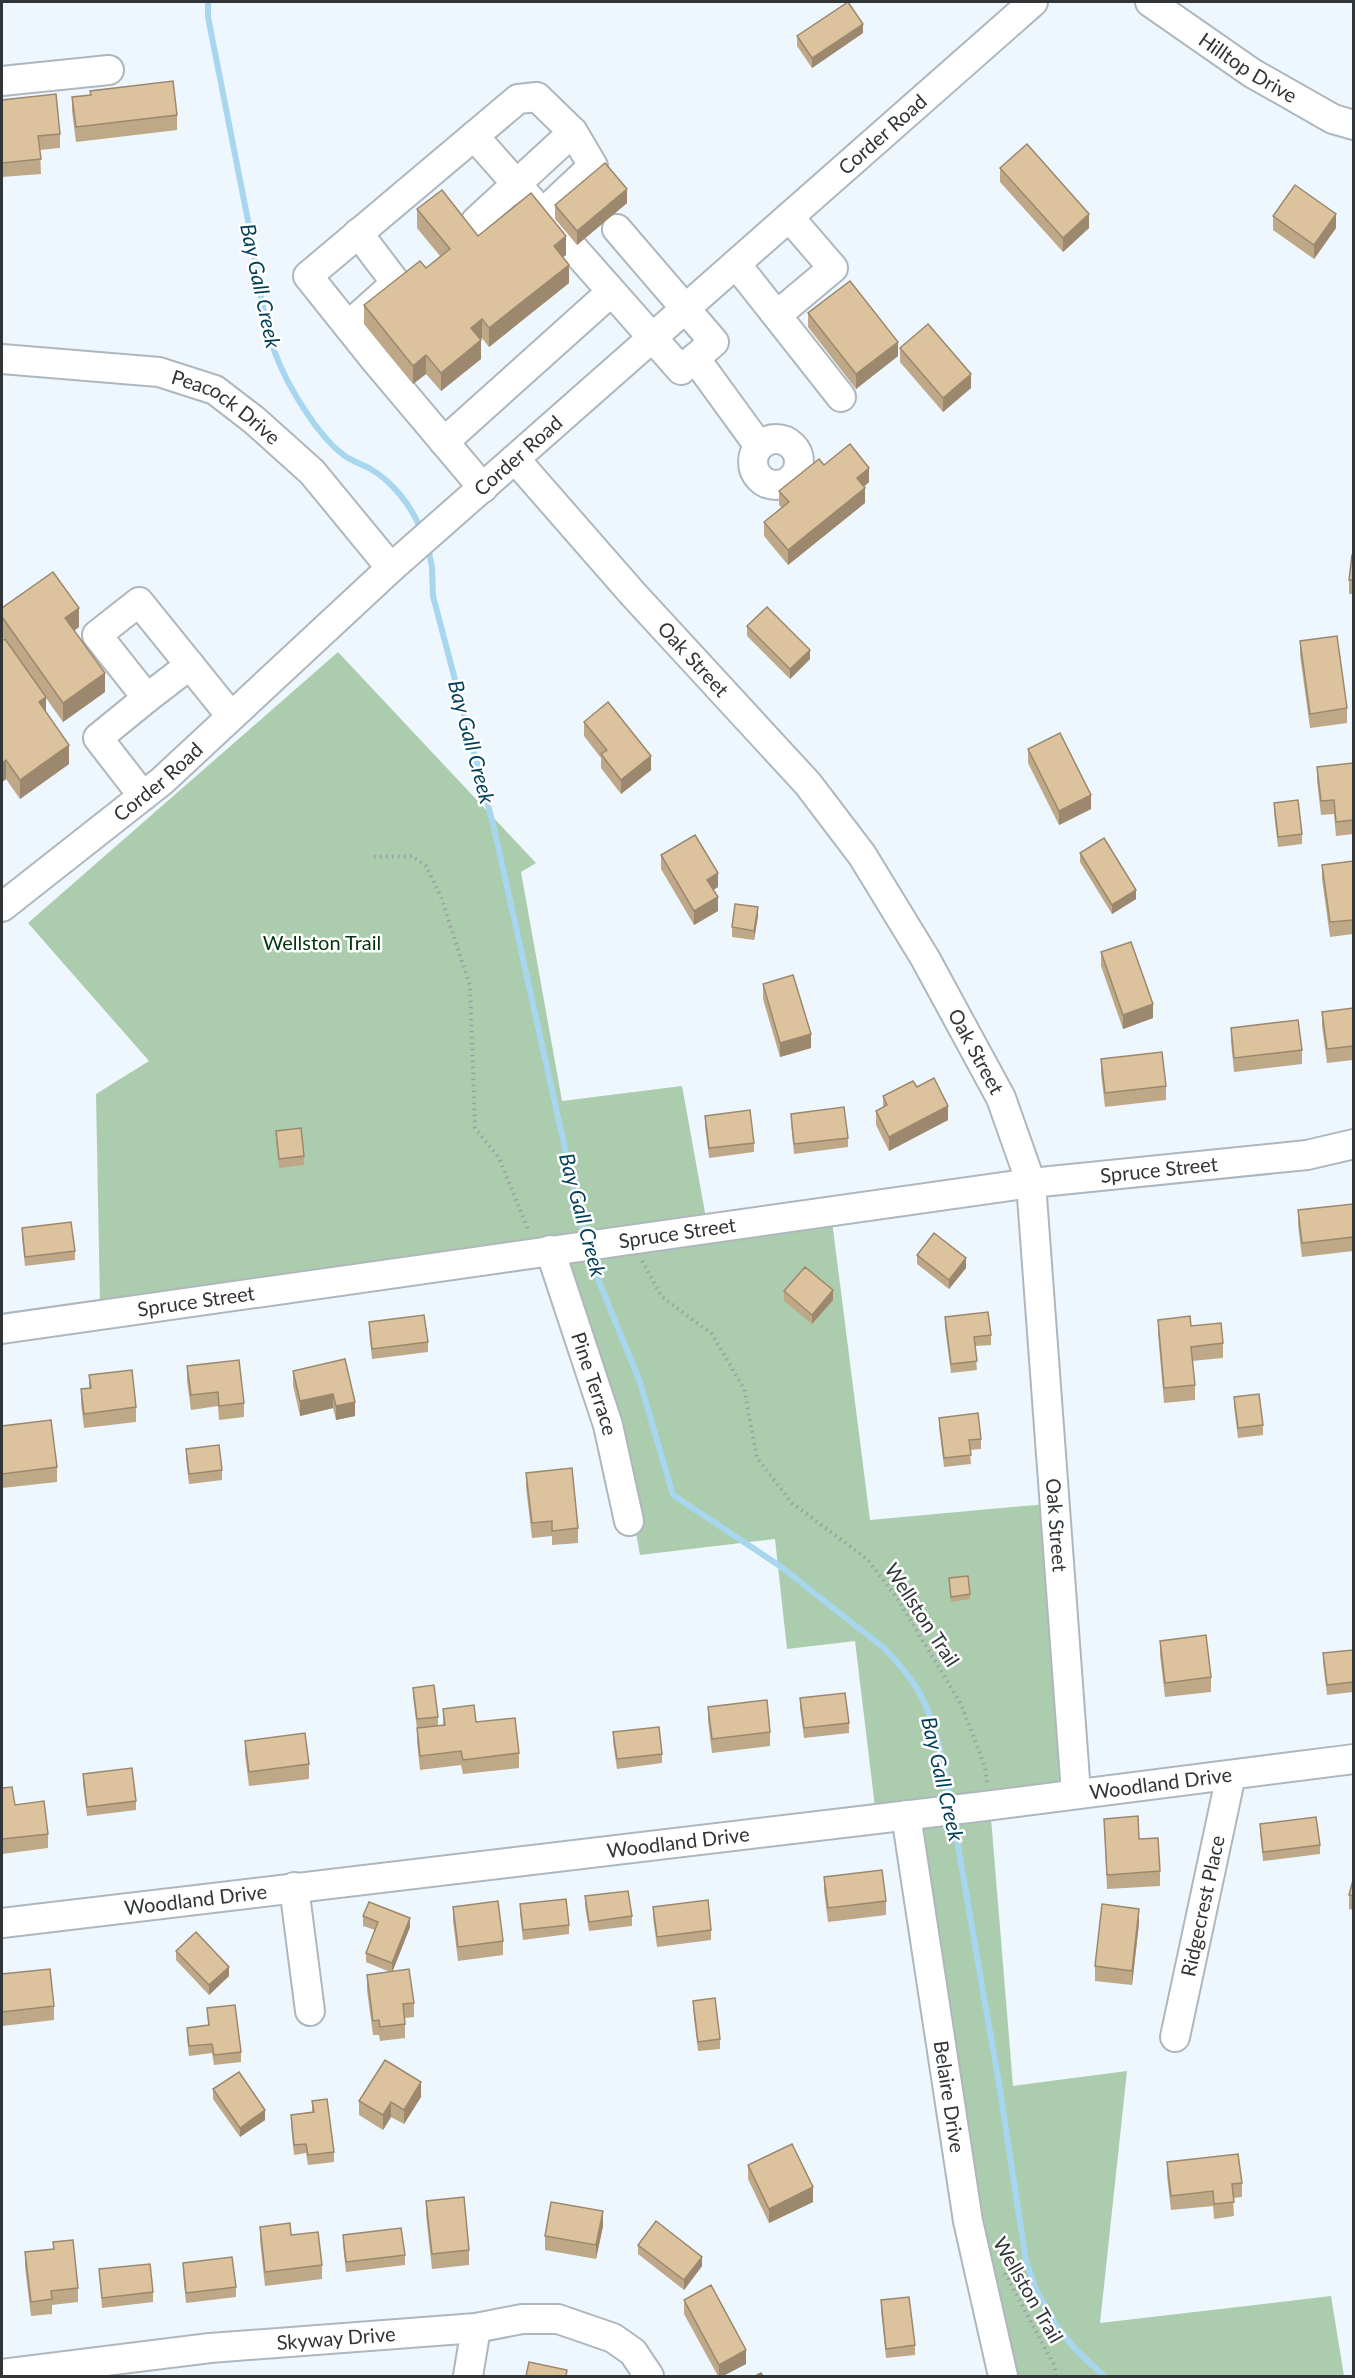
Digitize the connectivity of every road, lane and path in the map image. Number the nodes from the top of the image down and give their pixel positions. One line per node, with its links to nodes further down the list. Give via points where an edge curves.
1 (1033, 2): 10 (street, Corder Road)
2 (1150, 2): 5 (street, Hilltop Drive, via 1252,73 1333,119)
3 (109, 70): 4 (street)
4 (2, 81)
5 (1353, 125)
6 (573, 132): 7 (street, via 537,97 518,99); 8 (street); 9 (street, via 593,166)
7 (474, 136): 8 (street); 13 (street)
8 (515, 184): 9 (street); 11 (street)
9 (542, 214): 15 (street)
10 (789, 217): 14 (street, Corder Road); 17 (street, via 833,268)
11 (476, 221)
12 (617, 229): 16 (street)
13 (358, 233): 18 (street, via 396,283); 18 (street, via 308,276)
14 (736, 264): 16 (street, Corder Road); 17 (street)
15 (610, 292): 19 (street); 23 (street)
16 (684, 310): 19 (street, Corder Road); 20 (street, via 714,342)
17 (777, 315): 22 (street)
18 (348, 326): 23 (street)
19 (651, 339): 20 (street, via 681,370); 25 (street, Corder Road)
20 (695, 358): 24 (street)
21 (2, 359): 27 (street, Peacock Drive, via 159,372 215,390 312,472)
22 (841, 397)
23 (444, 442): 26 (street)
24 (759, 446)
25 (515, 459): 26 (street, Corder Road); 35 (street, Oak Street, via 808,784 862,855 925,958 1001,1098)
26 (483, 488): 27 (street, Corder Road)
27 (391, 568): 30 (street, Corder Road)
28 (190, 665): 29 (street); 29 (street, via 139,602 97,635); 30 (street)
29 (147, 698): 31 (street, via 98,738)
30 (231, 716): 31 (street, Corder Road)
31 (143, 796): 33 (street, Corder Road)
32 (374, 857): 37 (path, via 412,856 426,866 441,897 470,986 475,1128 499,1158)
33 (2, 908)
34 (1353, 1144): 35 (street, Spruce Street, via 1307,1155)
35 (1031, 1183): 36 (street, Spruce Street); 42 (street, Oak Street)
36 (622, 1241): 37 (street, Spruce Street); 43 (path, Wellston Trail, via 662,1298 712,1334 744,1389 757,1458 792,1503 867,1559 897,1598 961,1704 985,1767)
37 (549, 1251): 38 (street, Spruce Street); 39 (street, Pine Terrace, via 608,1425)
38 (2, 1329)
39 (628, 1521)
40 (1353, 1759): 41 (street, Woodland Drive)
41 (1232, 1775): 42 (street, Woodland Drive); 48 (street, Ridgecrest Place)
42 (1076, 1793): 43 (street, Woodland Drive)
43 (979, 1806): 44 (street, Woodland Drive)
44 (917, 1814): 45 (street, Woodland Drive); 54 (street, Belaire Drive, via 968,2221)
45 (294, 1887): 46 (street, Woodland Drive); 47 (street)
46 (2, 1923)
47 (310, 2011)
48 (1175, 2037)
49 (999, 2264): 55 (path, Wellston Trail, via 1054,2365)
50 (476, 2328): 51 (street, Skyway Drive, via 210,2348); 52 (street); 53 (street, Skyway Drive, via 522,2319 558,2319 614,2338 633,2352)
51 (2, 2374)
52 (468, 2376)
53 (649, 2376)
54 (1003, 2376)
55 (1056, 2376)

